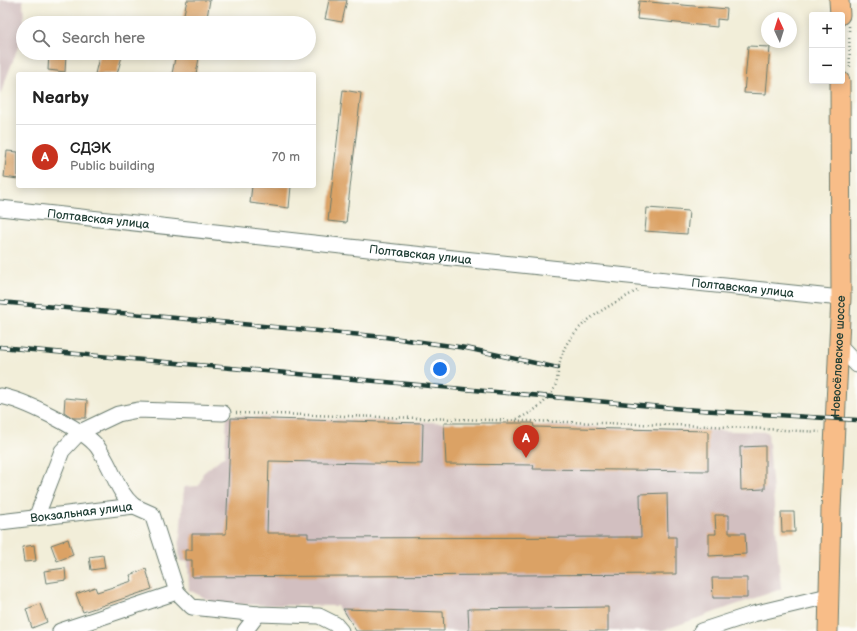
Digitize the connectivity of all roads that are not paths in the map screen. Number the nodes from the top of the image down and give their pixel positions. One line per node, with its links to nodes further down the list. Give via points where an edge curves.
1 (839, 0): 2 (main road)
2 (840, 12)
3 (840, 84): 5 (main road, Новосёловское шоссе)
4 (0, 208): 5 (street, Полтавская улица)
5 (841, 298): 6 (main road, Новосёловское шоссе)
6 (840, 347): 7 (street); 15 (main road, Новосёловское шоссе)
7 (857, 365)
8 (0, 396): 10 (street, via 29,405)
9 (223, 413): 10 (street, via 138,410 127,412)
10 (80, 432): 11 (street, via 95,444 104,456 120,491); 12 (street, via 62,451)
11 (134, 506): 12 (street, Вокзальная улица); 14 (street, Вокзальная улица, via 152,514)
12 (36, 518): 13 (street, Вокзальная улица)
13 (0, 522)
14 (176, 592): 16 (street, via 192,607); 17 (street)
15 (828, 596): 20 (street, via 753,614); 21 (main road, Новосёловское шоссе)
16 (258, 614): 18 (street); 19 (street, via 319,616 335,624)
17 (60, 631)
18 (244, 631)
19 (341, 631)
20 (701, 631)
21 (828, 631)

